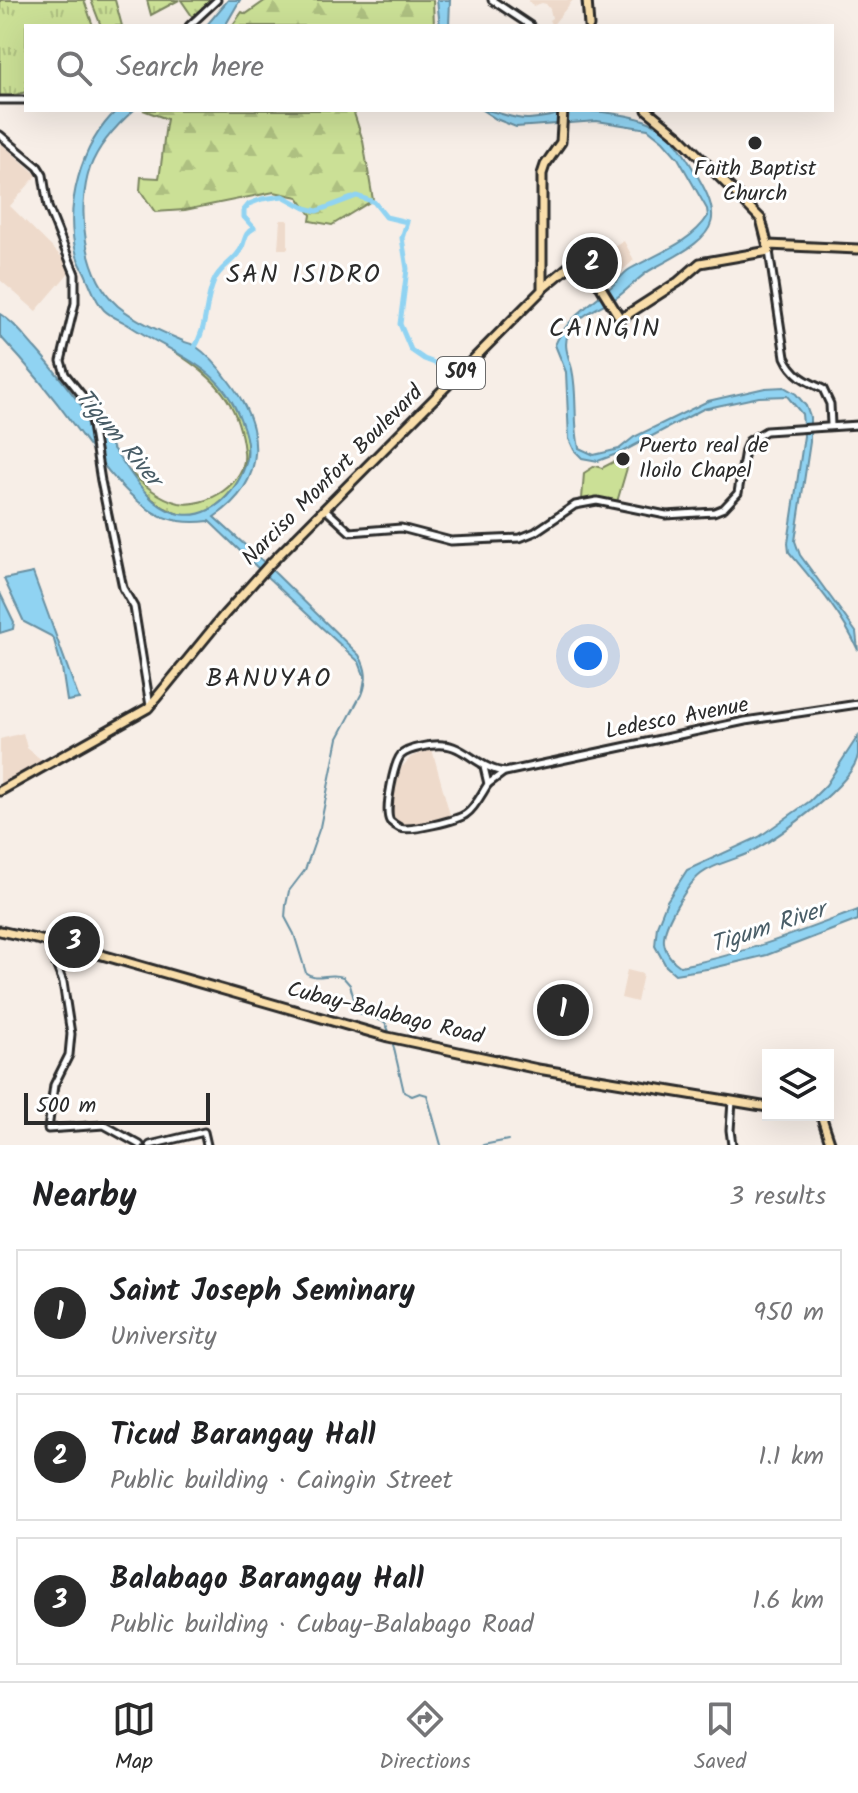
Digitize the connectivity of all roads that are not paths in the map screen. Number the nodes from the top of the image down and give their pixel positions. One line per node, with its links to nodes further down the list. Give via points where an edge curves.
1 (217, 0): 4 (street)
2 (492, 0): 5 (street)
3 (587, 0): 6 (main road)
4 (191, 24)
5 (528, 24)
6 (589, 24)
7 (0, 100): 8 (street)
8 (24, 100)
9 (562, 112): 14 (main road, via 561,140 542,174)
10 (649, 112): 12 (main road, via 755,212 764,225)
11 (0, 135): 19 (street, via 43,175 48,207 73,268 75,303 61,361 90,413 123,588 134,607)
12 (768, 248): 13 (main road); 14 (main road, Narciso Monfort Boulevard, via 700,263 622,318 586,263 562,270); 15 (street, via 785,357 802,379 823,389)
13 (858, 249)
14 (543, 288): 17 (main road, Narciso Monfort Boulevard / 509)
15 (831, 425): 16 (street); 17 (street, via 766,431 749,441 738,493 719,511 671,515 582,502 527,536 467,541 401,528 350,532)
16 (858, 425)
17 (325, 509): 19 (main road, Narciso Monfort Boulevard / 509, via 244,592)
18 (857, 704): 21 (street, Ledesco Avenue, via 745,721)
19 (150, 706): 23 (main road, Narciso Monfort Boulevard / 509)
20 (484, 767): 21 (street); 22 (street); 22 (street, via 442,744 402,754 387,805 391,821 414,829 468,814)
21 (505, 772): 22 (street)
22 (488, 784)
23 (0, 791)
24 (0, 931): 25 (main road, Cubay-Balabago Road)
25 (47, 942): 26 (main road, Cubay-Balabago Road, via 393,1037 538,1069); 29 (street, via 63,982 71,1034 69,1055 54,1085 48,1129 104,1125)
26 (732, 1101): 27 (main road, Cubay-Balabago Road); 32 (street)
27 (762, 1106)
28 (823, 1121): 33 (main road)
29 (140, 1145)
30 (150, 1145): 31 (street, via 204,1132)
31 (207, 1145)
32 (732, 1145)
33 (831, 1145)

